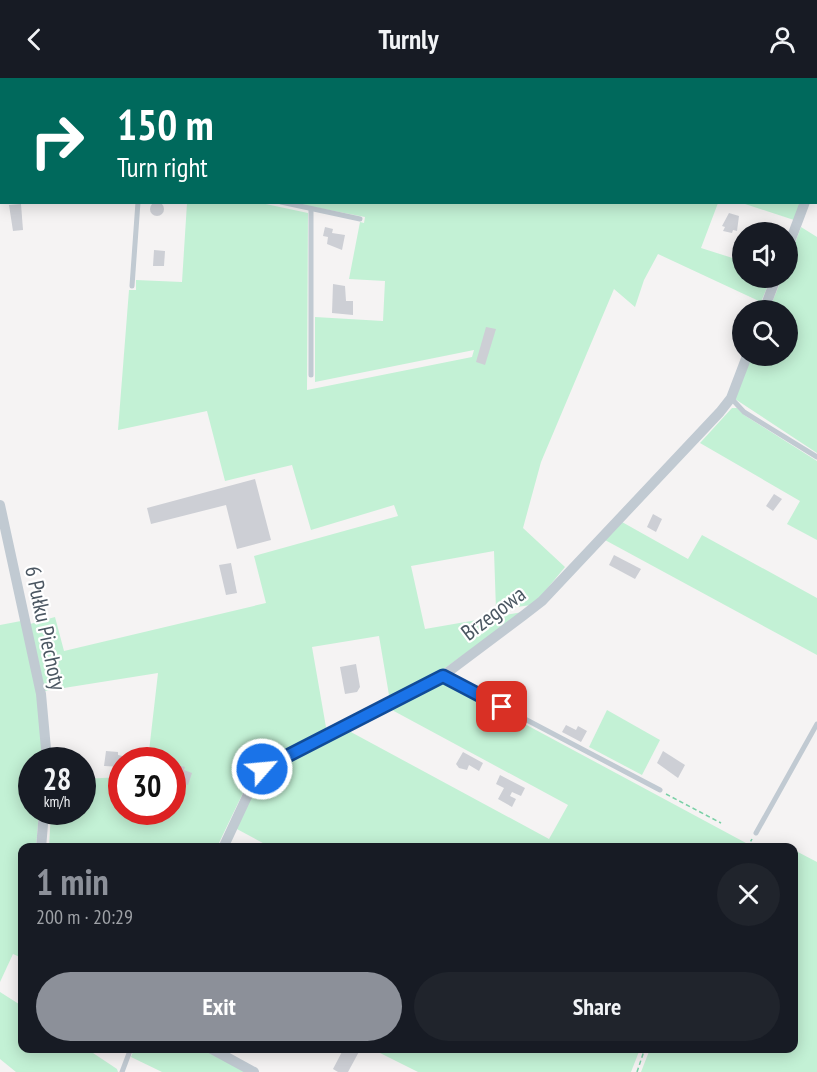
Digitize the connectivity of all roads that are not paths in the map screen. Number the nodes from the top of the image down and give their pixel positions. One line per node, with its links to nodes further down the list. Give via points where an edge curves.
1 (138, 204): 7 (lane)
2 (289, 204): 4 (lane)
3 (804, 204): 6 (street)
4 (311, 209): 5 (lane); 9 (lane)
5 (360, 219)
6 (797, 222)
7 (132, 286)
8 (743, 366): 10 (street, Brzegowa)
9 (310, 375)
10 (731, 398): 11 (lane, via 744,412); 13 (street, Brzegowa, via 542,601)
11 (817, 458)
12 (0, 505): 15 (street, 6 Pułku Piechoty, via 41,694)
13 (443, 676): 16 (lane); 20 (street, Brzegowa, via 262,769)
14 (817, 724): 18 (lane)
15 (46, 747)
16 (660, 790)
17 (43, 825): 19 (street)
18 (756, 833)
19 (41, 843)
20 (225, 843)
21 (129, 1053): 23 (lane)
22 (219, 1053): 24 (street)
23 (122, 1072)
24 (254, 1072)

